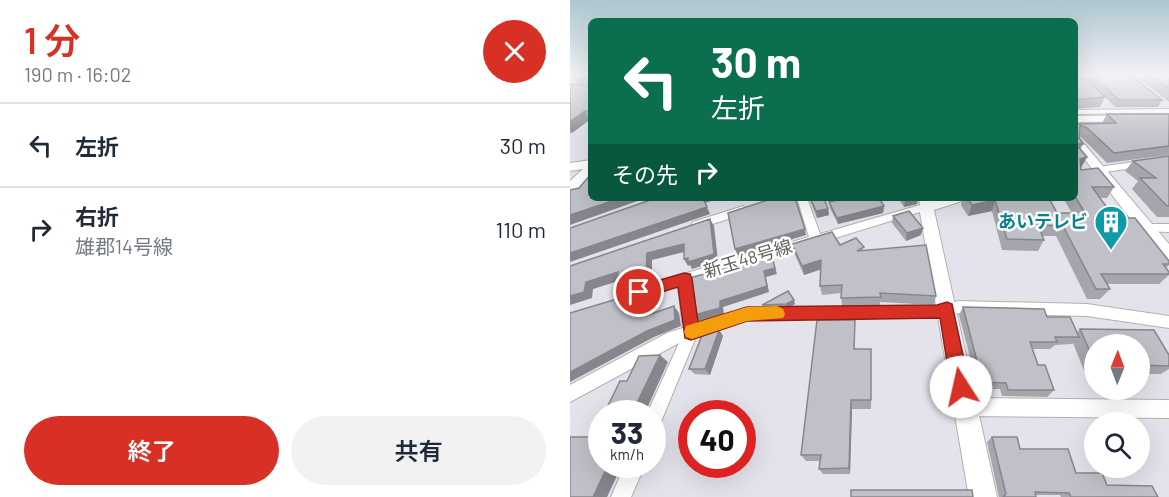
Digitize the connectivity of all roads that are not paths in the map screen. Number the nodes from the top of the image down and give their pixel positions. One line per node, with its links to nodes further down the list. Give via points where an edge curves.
1 (1103, 103): 5 (street)
2 (1161, 103): 3 (street)
3 (1169, 110): 6 (street)
4 (1078, 112): 5 (street)
5 (1112, 112): 6 (street)
6 (1140, 115): 7 (street); 8 (street)
7 (1169, 118)
8 (1078, 119)
9 (1078, 145): 15 (street)
10 (1169, 160): 15 (street)
11 (588, 164): 14 (street)
12 (588, 166): 16 (street)
13 (588, 166): 17 (street)
14 (570, 167)
15 (1091, 172): 21 (street)
16 (570, 180)
17 (570, 189)
18 (803, 201): 24 (street)
19 (925, 202): 24 (street, 新玉48号線); 28 (street)
20 (757, 205): 23 (street)
21 (1146, 228): 22 (street); 25 (street)
22 (1169, 228)
23 (684, 229)
24 (815, 238): 26 (street, 新玉48号線)
25 (1169, 256)
26 (684, 279): 27 (street, 新玉48号線); 30 (street)
27 (616, 299)
28 (947, 309): 29 (street, via 1087,310); 30 (lane, via 747,314); 33 (street)
29 (1169, 322)
30 (691, 332): 31 (street, via 672,338); 32 (street)
31 (570, 394)
32 (662, 400)
33 (964, 407): 34 (street); 37 (street)
34 (1169, 409)
35 (629, 478): 36 (street)
36 (621, 497)
37 (983, 497)

